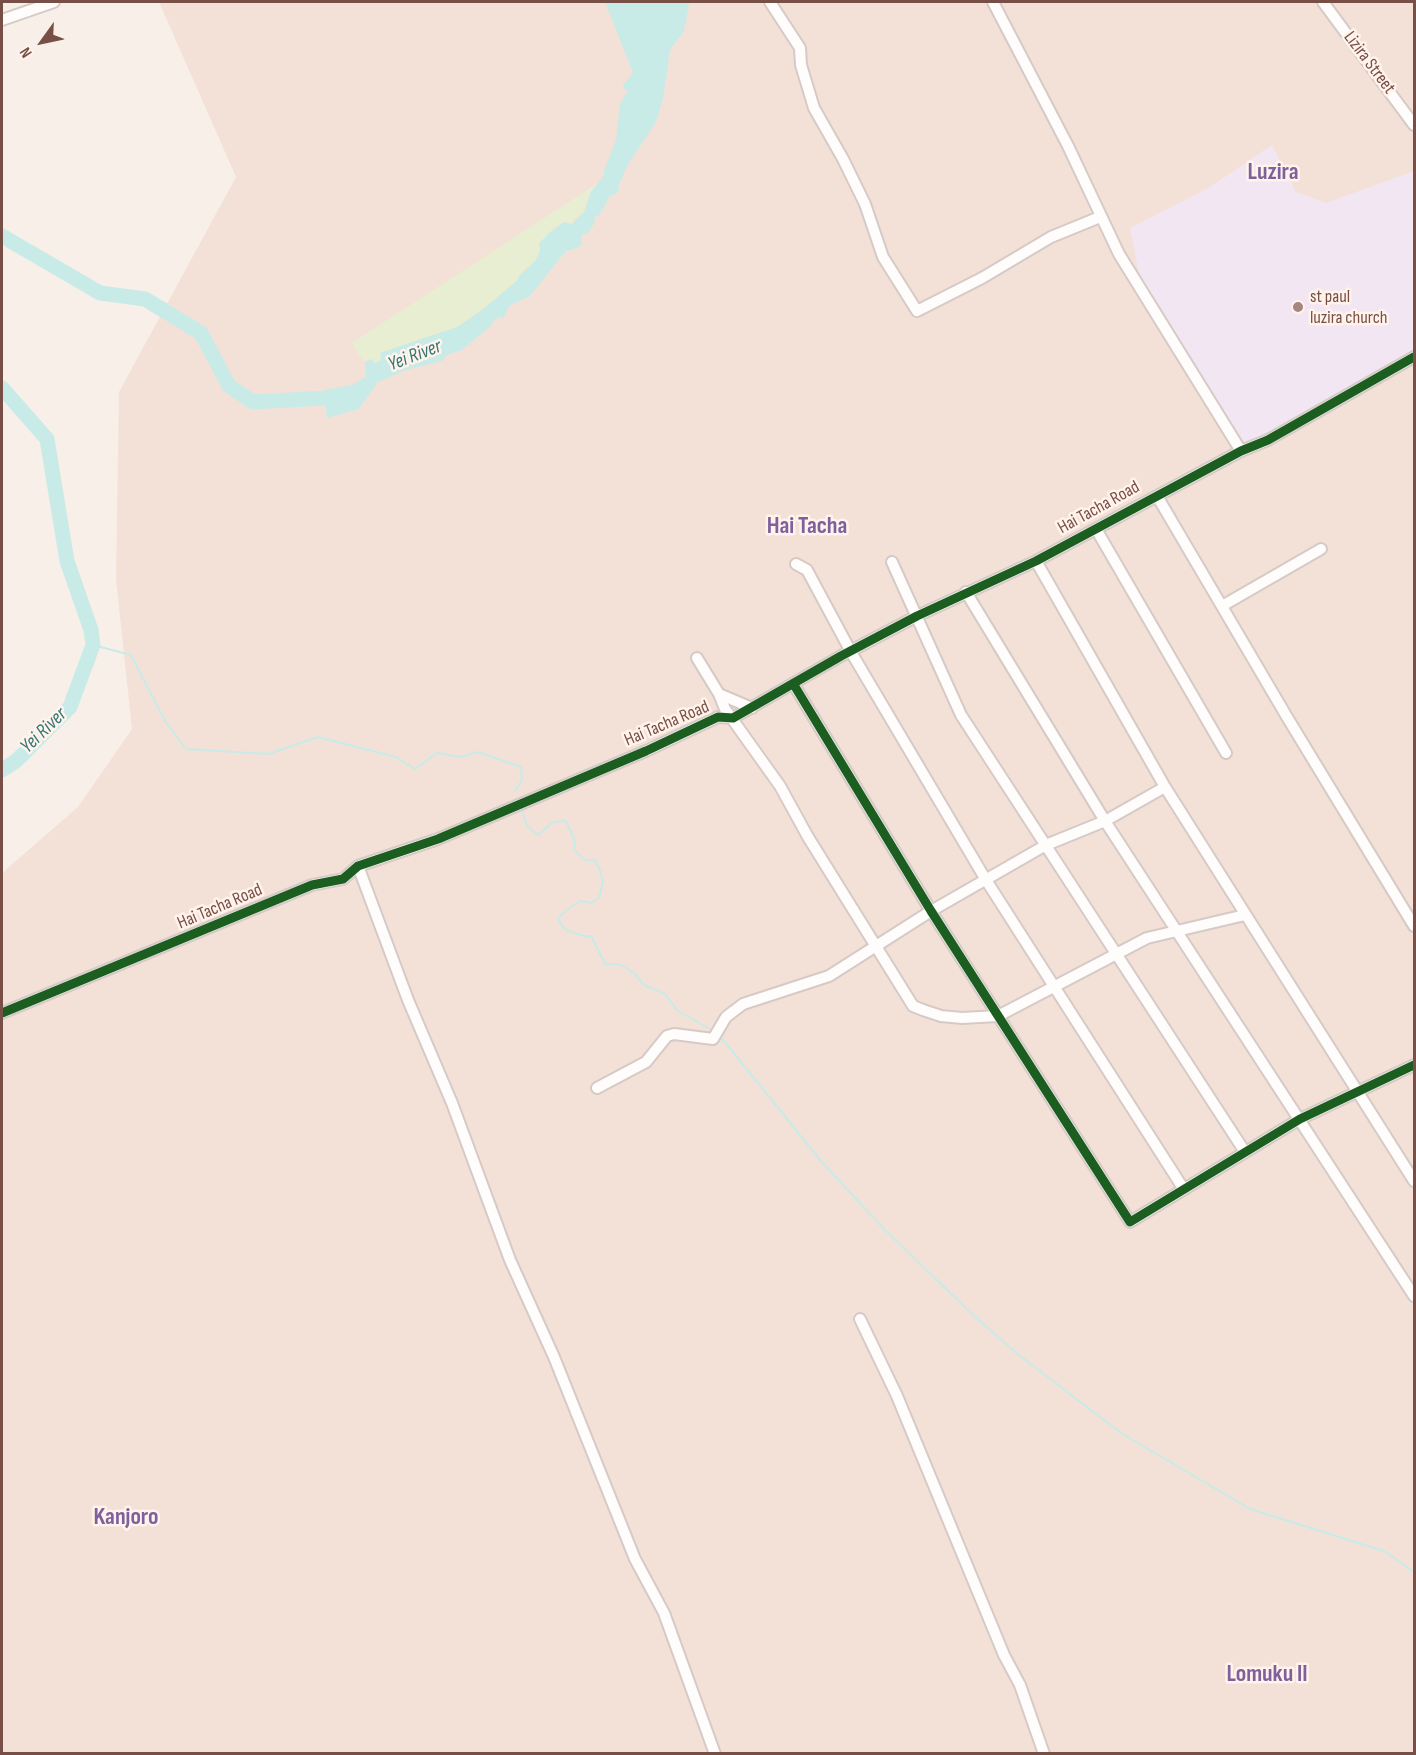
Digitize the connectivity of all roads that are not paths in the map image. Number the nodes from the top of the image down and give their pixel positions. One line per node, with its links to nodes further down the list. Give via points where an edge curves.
1 (54, 2): 5 (street)
2 (770, 2): 7 (street, via 800,48 814,108 865,204 883,257 917,311 1051,237)
3 (993, 2): 7 (street)
4 (1323, 2): 6 (street, Lizira Street)
5 (2, 20)
6 (1414, 125)
7 (1100, 217): 9 (street)
8 (1414, 357): 9 (street, Hai Tacha Road, via 1268,440)
9 (1240, 451): 10 (street, Hai Tacha Road)
10 (1157, 496): 11 (street, Hai Tacha Road); 17 (street)
11 (1096, 529): 13 (street, Hai Tacha Road); 25 (street)
12 (1321, 549): 17 (street)
13 (1036, 561): 16 (street, Hai Tacha Road); 26 (street)
14 (892, 562): 18 (street)
15 (796, 564): 19 (street, via 807,570)
16 (966, 592): 18 (street, Hai Tacha Road); 27 (street)
17 (1222, 606): 33 (street)
18 (917, 616): 19 (street, Hai Tacha Road); 28 (street, via 961,715)
19 (851, 652): 21 (street, Hai Tacha Road); 30 (street)
20 (697, 658): 22 (street)
21 (794, 685): 23 (street, Hai Tacha Road); 31 (street)
22 (719, 694): 23 (street); 24 (street, via 724,709)
23 (752, 708): 24 (street, Hai Tacha Road)
24 (733, 718): 29 (street, Hai Tacha Road, via 718,717 646,752 438,839); 35 (street, via 780,786)
25 (1226, 753)
26 (1165, 788): 27 (street); 32 (street)
27 (1105, 821): 28 (street); 34 (street)
28 (1046, 845): 30 (street); 36 (street)
29 (358, 866): 38 (street, Hai Tacha Road, via 343,879 312,885); 49 (street, via 408,1000 453,1103 510,1260 554,1357 635,1559 664,1613)
30 (986, 880): 31 (street); 37 (street)
31 (931, 911): 35 (street); 39 (street)
32 (1245, 915): 34 (street); 42 (street)
33 (1414, 926)
34 (1177, 929): 36 (street, via 1147,938); 43 (street)
35 (877, 947): 39 (street, via 913,1005 941,1016); 41 (street, via 829,976 743,1004 726,1017 713,1040 667,1036 646,1062)
36 (1117, 955): 37 (street); 44 (street)
37 (1055, 988): 39 (street); 46 (street)
38 (2, 1012)
39 (998, 1016): 46 (street, via 1130,1222)
40 (1414, 1065): 42 (street)
41 (597, 1088)
42 (1357, 1090): 43 (street); 45 (street)
43 (1300, 1119): 44 (street); 47 (street)
44 (1245, 1152): 46 (street)
45 (1414, 1181)
46 (1183, 1188)
47 (1414, 1296)
48 (860, 1319): 50 (street, via 897,1396 1020,1685)
49 (715, 1754)
50 (1044, 1754)

